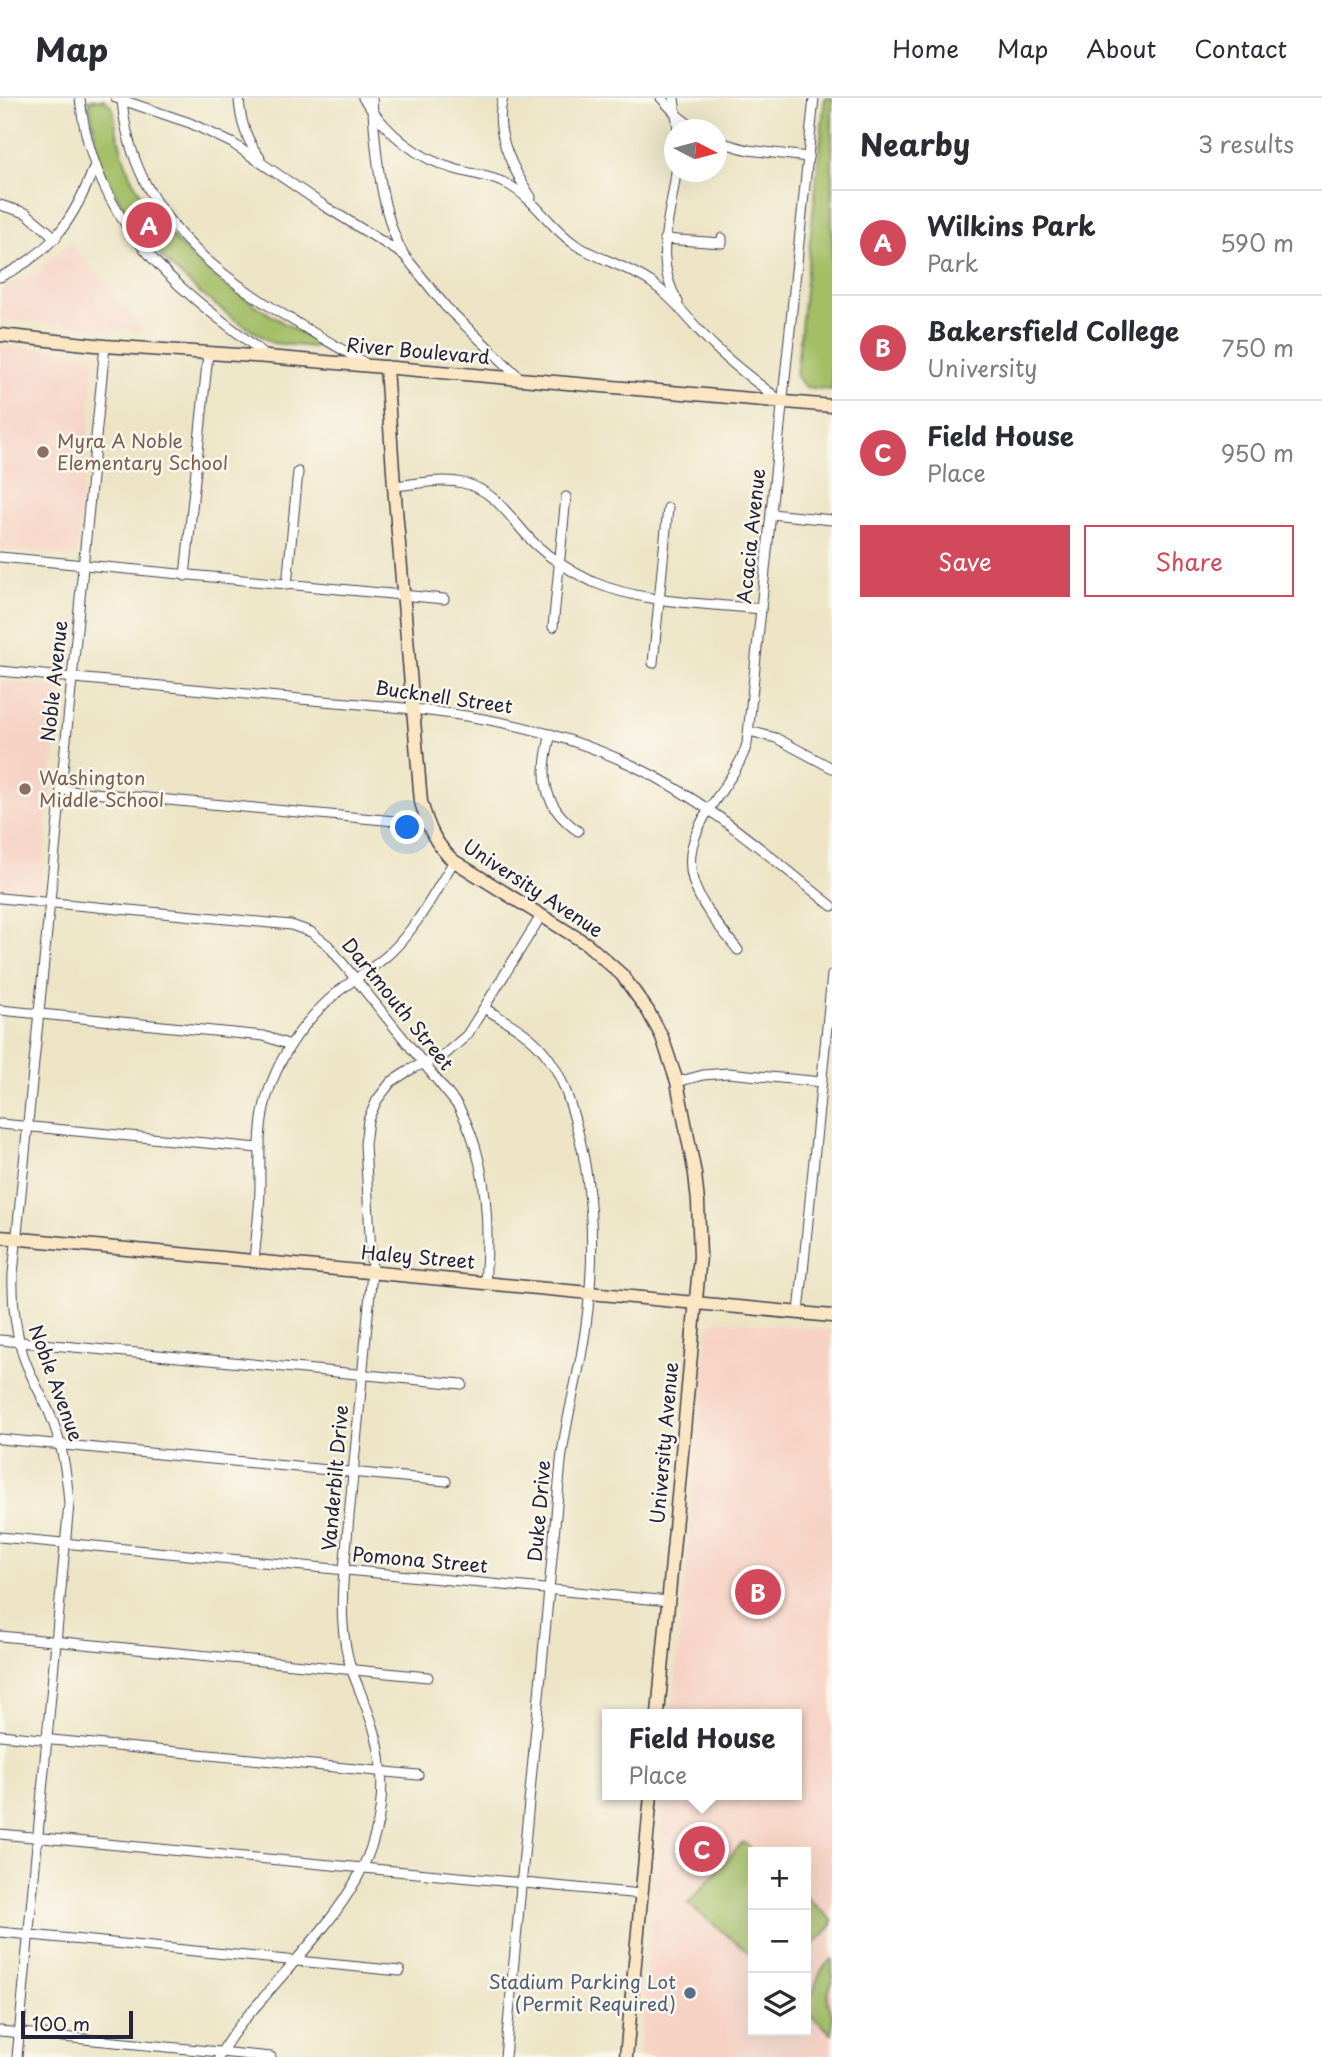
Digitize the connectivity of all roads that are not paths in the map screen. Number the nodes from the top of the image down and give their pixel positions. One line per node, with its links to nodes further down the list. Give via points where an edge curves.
1 (80, 98): 16 (street)
2 (239, 98): 17 (street, via 248,139)
3 (363, 98): 10 (street)
4 (372, 98): 10 (street)
5 (503, 98): 20 (street, via 502,134)
6 (661, 98): 11 (street)
7 (674, 98): 11 (street)
8 (814, 98): 15 (street, Acacia Avenue)
9 (119, 99): 17 (street, via 211,132); 31 (street, via 140,175 186,241 236,284)
10 (373, 112): 20 (street, via 418,154 446,167 497,180 524,195); 24 (street, via 384,200)
11 (677, 114): 12 (street); 13 (street)
12 (677, 119)
13 (683, 119)
14 (727, 144): 15 (street)
15 (808, 157): 34 (street, Acacia Avenue)
16 (95, 165): 21 (street, via 77,208); 30 (street, via 122,221 149,256)
17 (274, 171): 24 (street)
18 (674, 182): 23 (street)
19 (0, 205): 21 (street, via 26,213)
20 (540, 211): 26 (street, via 576,244 636,273)
21 (56, 238): 25 (street, via 28,262)
22 (722, 238): 23 (street, via 722,243)
23 (664, 239): 26 (street, via 666,272)
24 (404, 255): 33 (street, via 446,307)
25 (0, 277)
26 (684, 313): 34 (street, via 733,364)
27 (0, 335): 28 (street, River Boulevard)
28 (105, 346): 29 (street, River Boulevard); 44 (street, Noble Avenue)
29 (208, 354): 30 (street, River Boulevard); 45 (street)
30 (268, 357): 31 (street, River Boulevard)
31 (371, 366): 32 (street, River Boulevard)
32 (386, 368): 33 (street, River Boulevard); 37 (street, University Avenue)
33 (521, 380): 34 (street, River Boulevard)
34 (782, 402): 35 (street, River Boulevard); 40 (street, Acacia Avenue)
35 (832, 406)
36 (298, 472): 46 (street)
37 (394, 486): 43 (street, via 449,481 472,485 491,496); 47 (street, University Avenue)
38 (566, 497): 43 (street)
39 (668, 508): 49 (street)
40 (771, 514): 41 (street); 50 (street, Acacia Avenue)
41 (832, 520)
42 (0, 557): 44 (street)
43 (559, 563): 49 (street, via 610,588); 51 (street)
44 (83, 564): 45 (street); 54 (street, Noble Avenue)
45 (185, 576): 46 (street)
46 (287, 585): 47 (street)
47 (403, 595): 48 (street); 55 (street, University Avenue)
48 (444, 599)
49 (659, 599): 50 (street); 52 (street)
50 (761, 609): 56 (street, Acacia Avenue)
51 (553, 627)
52 (653, 663)
53 (0, 671): 54 (street, Bucknell Street)
54 (72, 678): 55 (street, Bucknell Street); 59 (street, Noble Avenue)
55 (413, 709): 57 (street, Bucknell Street, via 486,718); 61 (street, University Avenue)
56 (749, 731): 58 (street, via 776,738); 60 (street, Acacia Avenue, via 743,756)
57 (551, 734): 60 (street, Bucknell Street, via 635,767); 62 (street, via 544,767 547,792 558,812)
58 (832, 768)
59 (61, 790): 61 (street); 65 (street, Noble Avenue)
60 (709, 809): 66 (street, Bucknell Street); 68 (street, Acacia Avenue, via 693,842 693,880 702,904)
61 (427, 824): 63 (street, University Avenue)
62 (578, 831)
63 (454, 861): 67 (street, University Avenue); 70 (street, via 403,939)
64 (0, 898): 65 (street, Dartmouth Street)
65 (49, 902): 70 (street, Dartmouth Street, via 300,927 328,945); 73 (street, Noble Avenue)
66 (832, 906)
67 (541, 916): 71 (street, Vanderbilt Drive); 76 (street, University Avenue, via 587,944 622,975 662,1037)
68 (738, 950)
69 (832, 975): 77 (street)
70 (356, 979): 74 (street, via 325,1003); 75 (street, Dartmouth Street)
71 (484, 1008): 75 (street, Vanderbilt Drive, via 460,1042); 86 (street, Duke Drive, via 536,1043 565,1090 589,1187)
72 (0, 1010): 73 (street)
73 (38, 1014): 74 (street, via 264,1036); 79 (street, Noble Avenue)
74 (290, 1045): 80 (street, via 267,1098)
75 (424, 1064): 84 (street, Vanderbilt Drive, via 391,1082 368,1120 365,1144); 85 (street, Dartmouth Street, via 457,1106 475,1148 487,1217)
76 (677, 1082): 77 (street, via 728,1073); 87 (street, University Avenue, via 698,1202)
77 (822, 1082): 88 (street)
78 (0, 1124): 79 (street)
79 (27, 1126): 80 (street); 82 (street, Noble Avenue)
80 (259, 1148): 83 (street)
81 (0, 1237): 82 (street, Haley Street)
82 (16, 1238): 83 (street, Haley Street); 91 (street, Noble Avenue, via 13,1295)
83 (254, 1261): 84 (street, Haley Street)
84 (372, 1272): 85 (street, Haley Street); 92 (street, Vanderbilt Drive)
85 (485, 1283): 86 (street, Haley Street)
86 (589, 1293): 87 (street, Haley Street); 101 (street, Duke Drive, via 563,1443)
87 (696, 1304): 88 (street, Haley Street); 102 (street, University Avenue)
88 (799, 1313): 89 (street, Haley Street)
89 (832, 1316)
90 (0, 1340): 91 (street)
91 (20, 1342): 92 (street); 95 (street, Noble Avenue)
92 (362, 1375): 93 (street); 96 (street, Vanderbilt Drive)
93 (462, 1384)
94 (0, 1438): 95 (street)
95 (61, 1444): 96 (street); 99 (street, Noble Avenue, via 68,1484)
96 (353, 1472): 97 (street); 100 (street, Vanderbilt Drive)
97 (446, 1481)
98 (0, 1538): 99 (street, Pomona Street)
99 (66, 1544): 100 (street, Pomona Street); 104 (street, Noble Avenue)
100 (344, 1570): 101 (street, Pomona Street); 105 (street, Vanderbilt Drive, via 341,1617)
101 (549, 1590): 102 (street, Pomona Street); 116 (street, Duke Drive)
102 (669, 1601): 107 (street, University Avenue)
103 (0, 1636): 104 (street)
104 (57, 1642): 105 (street); 109 (street, Noble Avenue)
105 (352, 1670): 106 (street); 110 (street, Vanderbilt Drive, via 374,1728)
106 (428, 1677)
107 (658, 1709)
108 (0, 1735): 109 (street)
109 (48, 1739): 110 (street); 114 (street, Noble Avenue)
110 (382, 1771): 111 (street); 115 (street, Vanderbilt Drive, via 378,1825)
111 (418, 1775)
112 (650, 1800): 117 (street)
113 (0, 1834): 114 (street)
114 (38, 1837): 115 (street); 119 (street, Noble Avenue)
115 (363, 1868): 116 (street); 120 (street, Vanderbilt Drive, via 346,1899)
116 (521, 1884): 117 (street); 127 (street, Duke Drive)
117 (641, 1894): 128 (street)
118 (0, 1932): 119 (street)
119 (29, 1935): 120 (street); 123 (street, Noble Avenue)
120 (295, 1961): 121 (street); 124 (street, Vanderbilt Drive)
121 (400, 1971)
122 (0, 2031): 123 (street)
123 (19, 2033): 124 (street); 125 (street, Noble Avenue)
124 (220, 2055): 126 (street)
125 (17, 2057)
126 (271, 2057)
127 (505, 2057)
128 (626, 2057)

